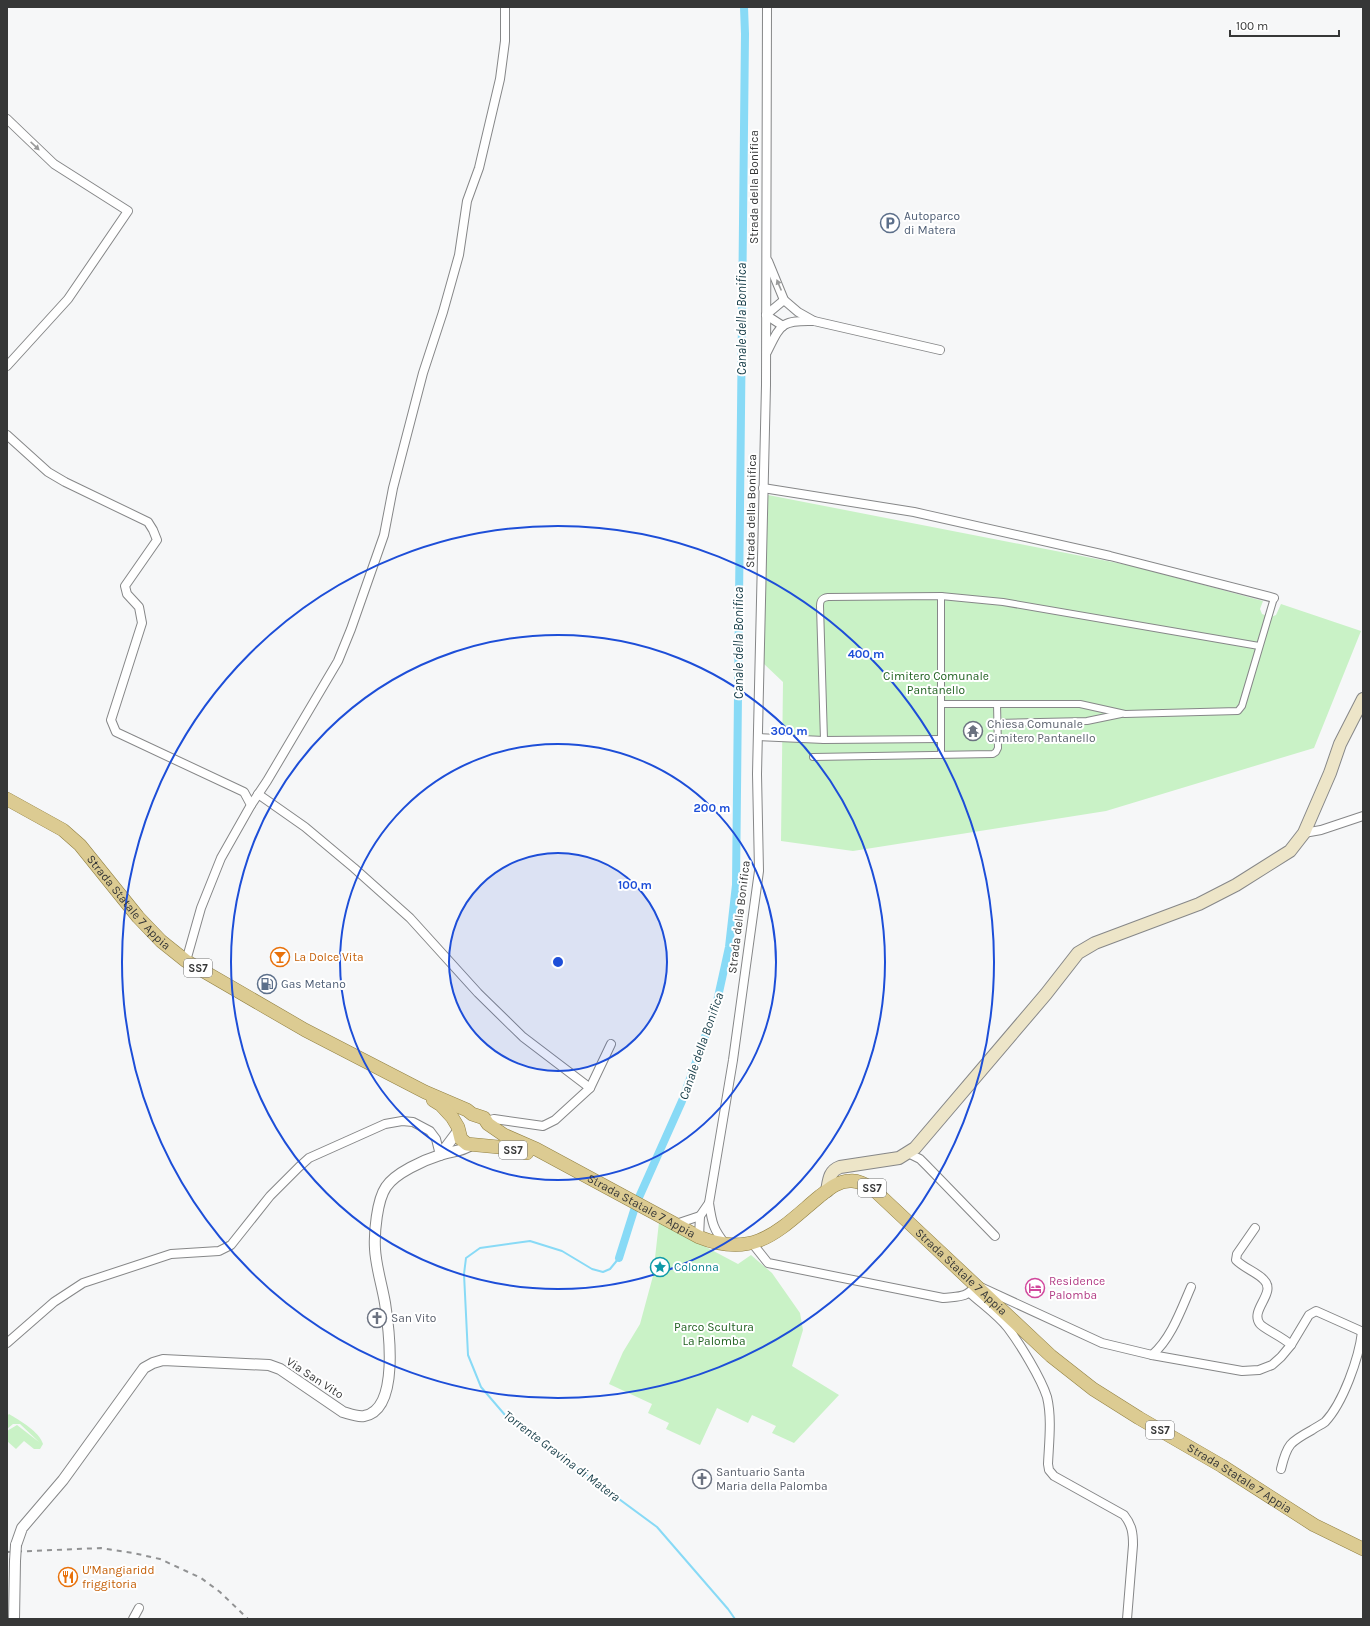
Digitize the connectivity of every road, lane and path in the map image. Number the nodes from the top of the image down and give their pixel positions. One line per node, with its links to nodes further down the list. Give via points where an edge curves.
1 (505, 7): 27 (street, via 505,41 500,79 479,168 467,202 459,255 423,373 393,488 384,535 338,661)
2 (767, 7): 4 (street, Strada della Bonifica)
3 (7, 119): 11 (street, one-way to 11, via 54,164 128,211 68,299)
4 (766, 258): 5 (street, one-way to 4); 6 (street, Strada della Bonifica)
5 (784, 300): 6 (street); 7 (street)
6 (766, 315): 8 (street); 10 (street, Strada della Bonifica)
7 (814, 321): 8 (street, via 794,321); 9 (street)
8 (783, 326): 10 (street, via 779,328)
9 (940, 350)
10 (766, 354): 13 (street, Strada della Bonifica)
11 (7, 366)
12 (7, 435): 29 (street, via 48,472 148,522 153,530 156,540 126,586 126,594 139,607 142,623 111,720 116,732 244,792)
13 (763, 488): 15 (street, via 914,512 1110,556); 22 (street, Strada della Bonifica)
14 (940, 596): 16 (street, via 1003,602); 18 (street); 24 (street, via 823,598 820,606)
15 (1274, 598): 16 (street)
16 (1259, 646): 20 (street, via 1242,706 1238,711)
17 (1363, 699): 31 (main road, via 1340,744)
18 (942, 704): 19 (street); 23 (street)
19 (997, 704): 20 (street, via 1080,704); 21 (street)
20 (1124, 714): 21 (street, via 1087,721)
21 (997, 723): 25 (street, via 998,748 993,754)
22 (758, 737): 24 (street); 44 (street, Strada della Bonifica, via 759,871 733,1060)
23 (942, 739): 24 (street); 25 (street)
24 (824, 740)
25 (941, 755): 26 (street)
26 (813, 757)
27 (258, 794): 29 (street); 34 (street, via 306,827 354,868 410,918 478,993 523,1037)
28 (7, 799): 32 (main road, Strada Statale 7 Appia / SS7, via 63,830 80,845 138,917 161,942)
29 (251, 804): 32 (street, via 221,858 201,908)
30 (1363, 816): 31 (street, via 1322,830)
31 (1304, 833): 40 (main road, via 1290,851 1230,888 1199,904 1095,943 1078,953 1046,994 915,1148)
32 (186, 961): 35 (main road, Strada Statale 7 Appia / SS7, via 305,1030)
33 (611, 1044): 34 (street)
34 (590, 1088): 37 (street, via 555,1120 543,1126 494,1119)
35 (424, 1092): 36 (main road, Strada Statale 7 Appia / SS7); 38 (main road, Strada Statale 7 Appia / SS7, via 440,1105)
36 (472, 1114): 37 (main road, Strada Statale 7 Appia / SS7, via 480,1115); 38 (main road, via 462,1120)
37 (487, 1122): 39 (main road, via 488,1136); 42 (main road, Strada Statale 7 Appia / SS7, via 504,1136)
38 (458, 1129): 39 (main road, Strada Statale 7 Appia / SS7, via 464,1142); 41 (street, Via San Vito)
39 (475, 1145): 41 (street, Via San Vito, via 465,1150); 42 (main road, Strada Statale 7 Appia / SS7)
40 (908, 1153): 43 (main road, via 899,1158 834,1169 829,1177); 49 (street, via 920,1159)
41 (440, 1155): 56 (street, via 436,1139 422,1125 402,1121 385,1124 309,1158 270,1196 231,1245 219,1251 171,1254 82,1283 54,1302); 61 (street, Via San Vito, bridge, via 392,1180 383,1192 379,1205 375,1251 385,1305 389,1352 389,1381 380,1407 364,1416 343,1412 280,1369 269,1365 163,1360 153,1363 144,1368 64,1480 22,1528)
42 (548, 1156): 47 (main road, Strada Statale 7 Appia / SS7)
43 (827, 1191): 51 (main road, Strada Statale 7 Appia / SS7, via 770,1237); 54 (main road, Strada Statale 7 Appia / SS7, via 838,1183 850,1180 873,1189)
44 (709, 1203): 45 (street); 46 (street)
45 (700, 1216): 47 (street); 50 (street)
46 (712, 1223): 50 (street); 52 (street, via 716,1233)
47 (676, 1224): 50 (main road, Strada Statale 7 Appia / SS7)
48 (1255, 1228): 57 (street, via 1237,1254 1236,1260 1243,1268 1265,1280 1267,1291 1258,1310 1257,1319 1260,1324)
49 (995, 1236)
50 (699, 1237): 52 (main road, Strada Statale 7 Appia / SS7)
51 (752, 1243): 52 (main road, Strada Statale 7 Appia / SS7); 54 (street, via 768,1263 943,1298)
52 (727, 1245)
53 (1191, 1287): 58 (street, via 1160,1348)
54 (973, 1289): 58 (street, via 1102,1343); 60 (main road, Strada Statale 7 Appia / SS7, via 1093,1389 1222,1466 1314,1525); 65 (street, via 1008,1328 1043,1386 1049,1421 1049,1470 1054,1476 1124,1515 1131,1524 1133,1545)
55 (1363, 1332): 57 (street, via 1316,1311 1309,1315); 59 (street, via 1342,1397 1334,1411 1323,1423 1286,1448)
56 (7, 1343)
57 (1291, 1345): 58 (street, via 1272,1366 1259,1370 1242,1371)
58 (1152, 1355)
59 (1281, 1468)
60 (1363, 1549)
61 (12, 1567): 63 (street, Via San Vito)
62 (139, 1608): 64 (street)
63 (14, 1619)
64 (133, 1619)
65 (1127, 1619)

